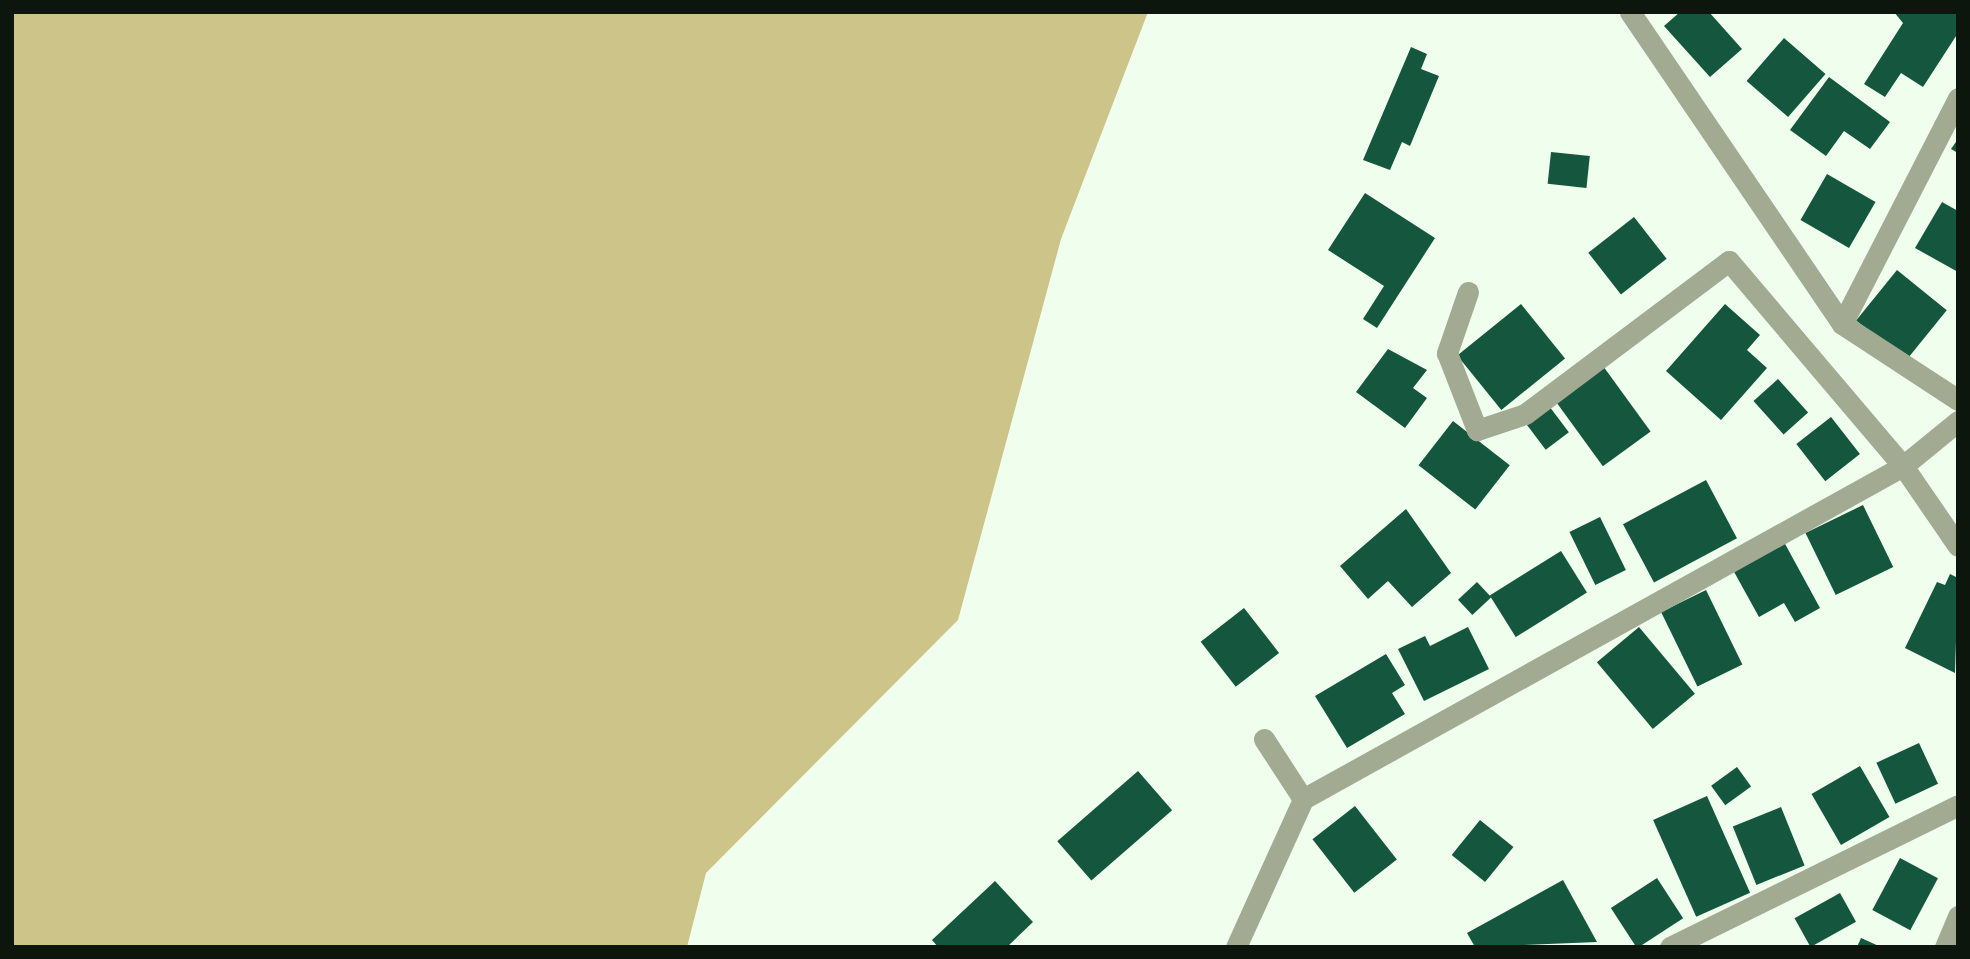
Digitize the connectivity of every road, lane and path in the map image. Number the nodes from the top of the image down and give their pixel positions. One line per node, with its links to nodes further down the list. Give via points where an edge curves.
1 (1630, 12): 4 (street)
2 (1958, 98): 4 (street)
3 (1468, 292): 7 (street, via 1447,354 1477,430 1525,414 1729,261)
4 (1842, 324): 5 (street)
5 (1958, 400)
6 (1958, 421): 7 (street)
7 (1903, 466): 8 (street); 10 (street)
8 (1958, 546)
9 (1264, 739): 10 (street)
10 (1303, 799): 13 (street)
11 (1958, 806): 14 (street)
12 (1958, 916): 15 (street)
13 (1236, 947)
14 (1670, 947)
15 (1945, 947)

